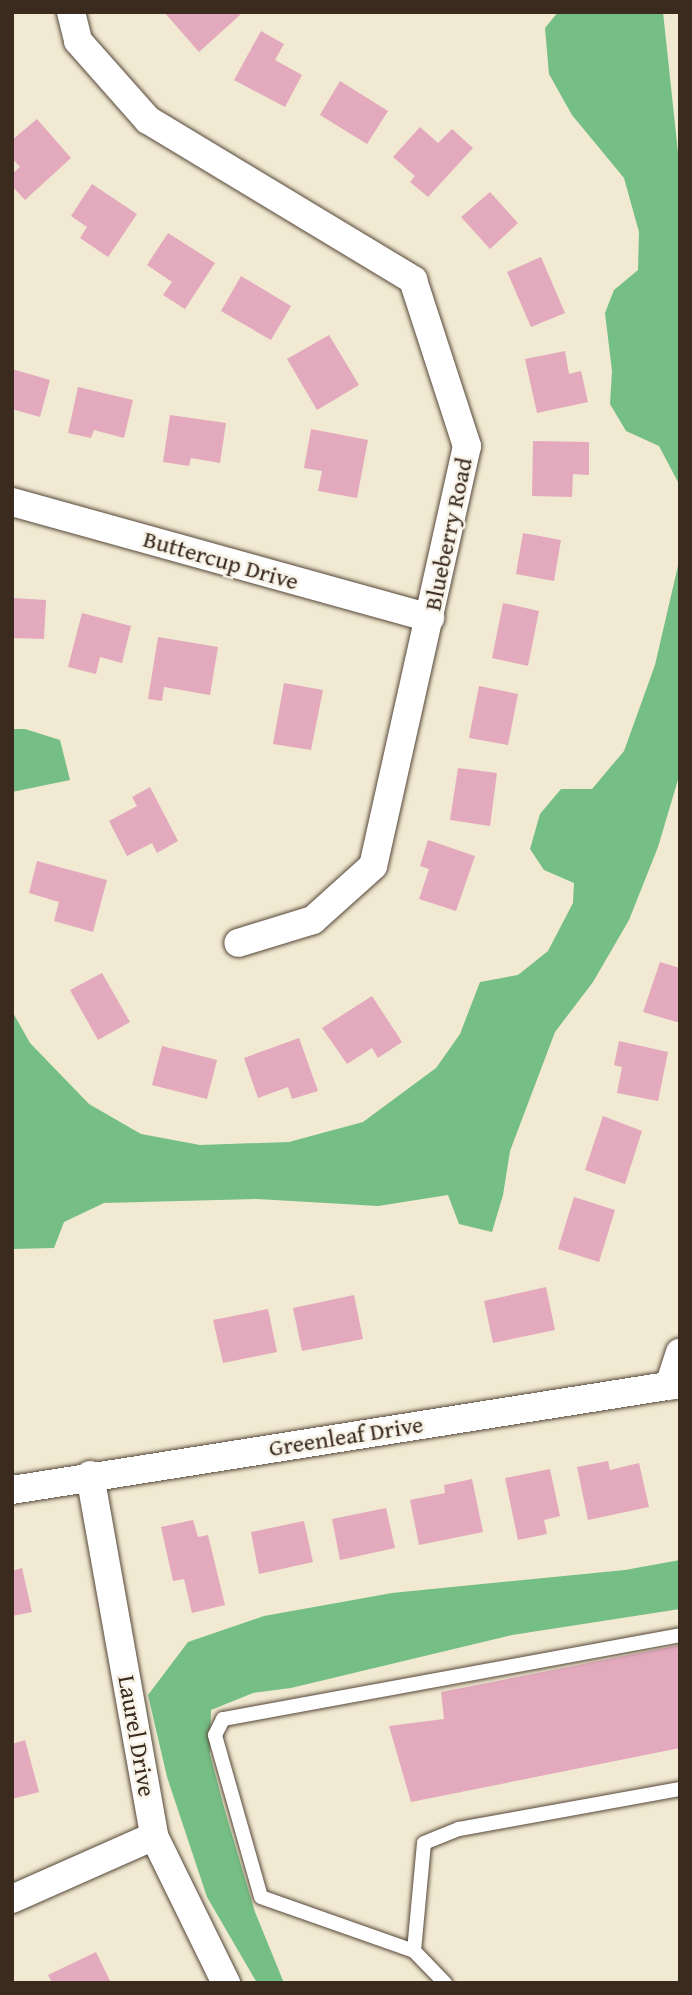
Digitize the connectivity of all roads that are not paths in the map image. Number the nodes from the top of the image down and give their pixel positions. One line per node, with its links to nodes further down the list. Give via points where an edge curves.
1 (71, 12): 3 (street, Blueberry Road, via 78,41 148,120 413,280 467,446)
2 (12, 502): 3 (street, Buttercup Drive)
3 (430, 618): 4 (street, Blueberry Road, via 373,866 313,920)
4 (238, 943)
5 (680, 1353): 6 (street)
6 (674, 1385): 7 (street, Greenleaf Drive)
7 (90, 1475): 8 (street, Greenleaf Drive); 11 (street, Laurel Drive)
8 (12, 1490)
9 (680, 1635): 13 (lane, via 223,1719 215,1735 261,1897)
10 (680, 1789): 13 (lane, via 459,1829 424,1843)
11 (154, 1836): 12 (street); 14 (street, Laurel Drive)
12 (12, 1899)
13 (414, 1951): 15 (lane)
14 (226, 1983)
15 (445, 1983)

